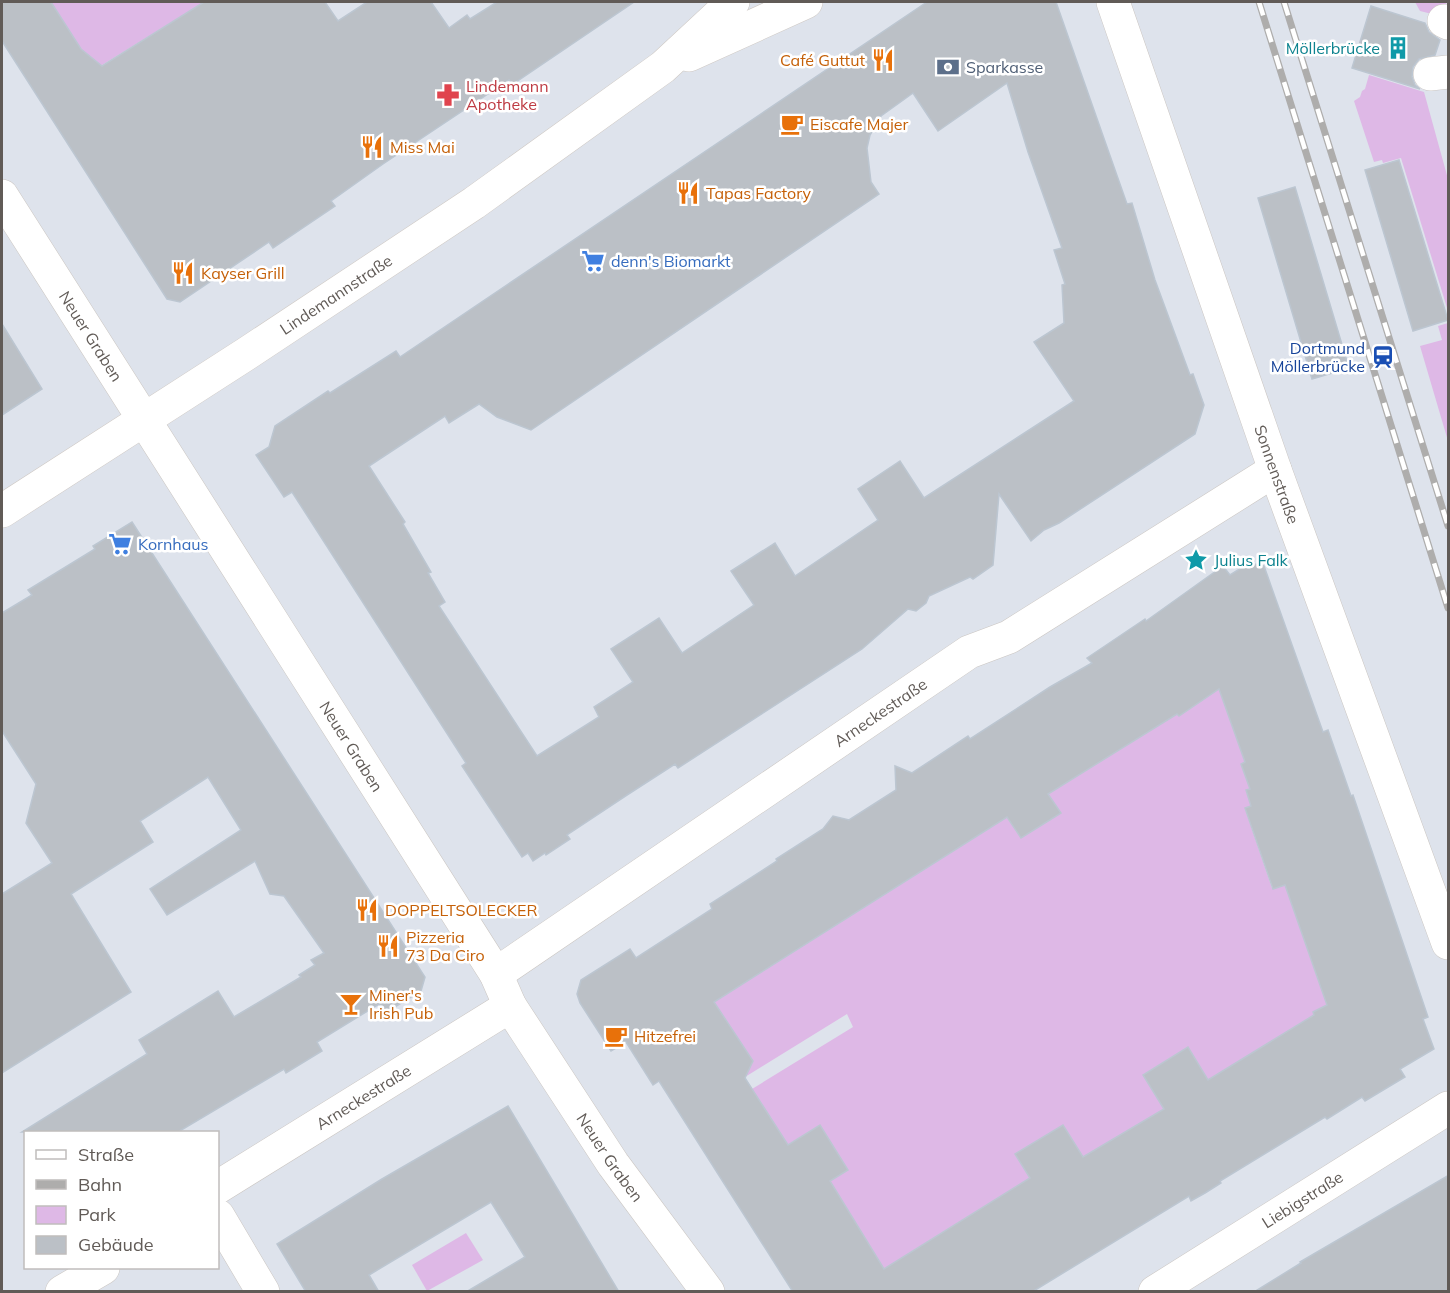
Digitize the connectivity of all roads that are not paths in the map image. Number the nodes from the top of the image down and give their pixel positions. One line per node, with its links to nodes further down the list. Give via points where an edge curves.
1 (733, 2): 4 (street, Lindemannstraße)
2 (806, 2): 4 (street, Lindemannstraße)
3 (1113, 2): 7 (street, Sonnenstraße)
4 (663, 67): 6 (street, Lindemannstraße, via 474,203)
5 (2, 196): 6 (street, Neuer Graben)
6 (145, 419): 8 (street, Lindemannstraße); 10 (street, Neuer Graben)
7 (1275, 470): 9 (street, Sonnenstraße); 10 (street, Arneckestraße, via 1009,637 969,652)
8 (2, 511)
9 (1449, 943)
10 (496, 974): 11 (street, Neuer Graben)
11 (510, 1006): 13 (street, Arneckestraße); 16 (street, Neuer Graben)
12 (1449, 1108): 19 (street, Liebigstraße)
13 (219, 1186)
14 (219, 1218): 18 (street)
15 (102, 1269): 17 (street)
16 (693, 1287)
17 (62, 1292)
18 (262, 1292)
19 (1155, 1292)

